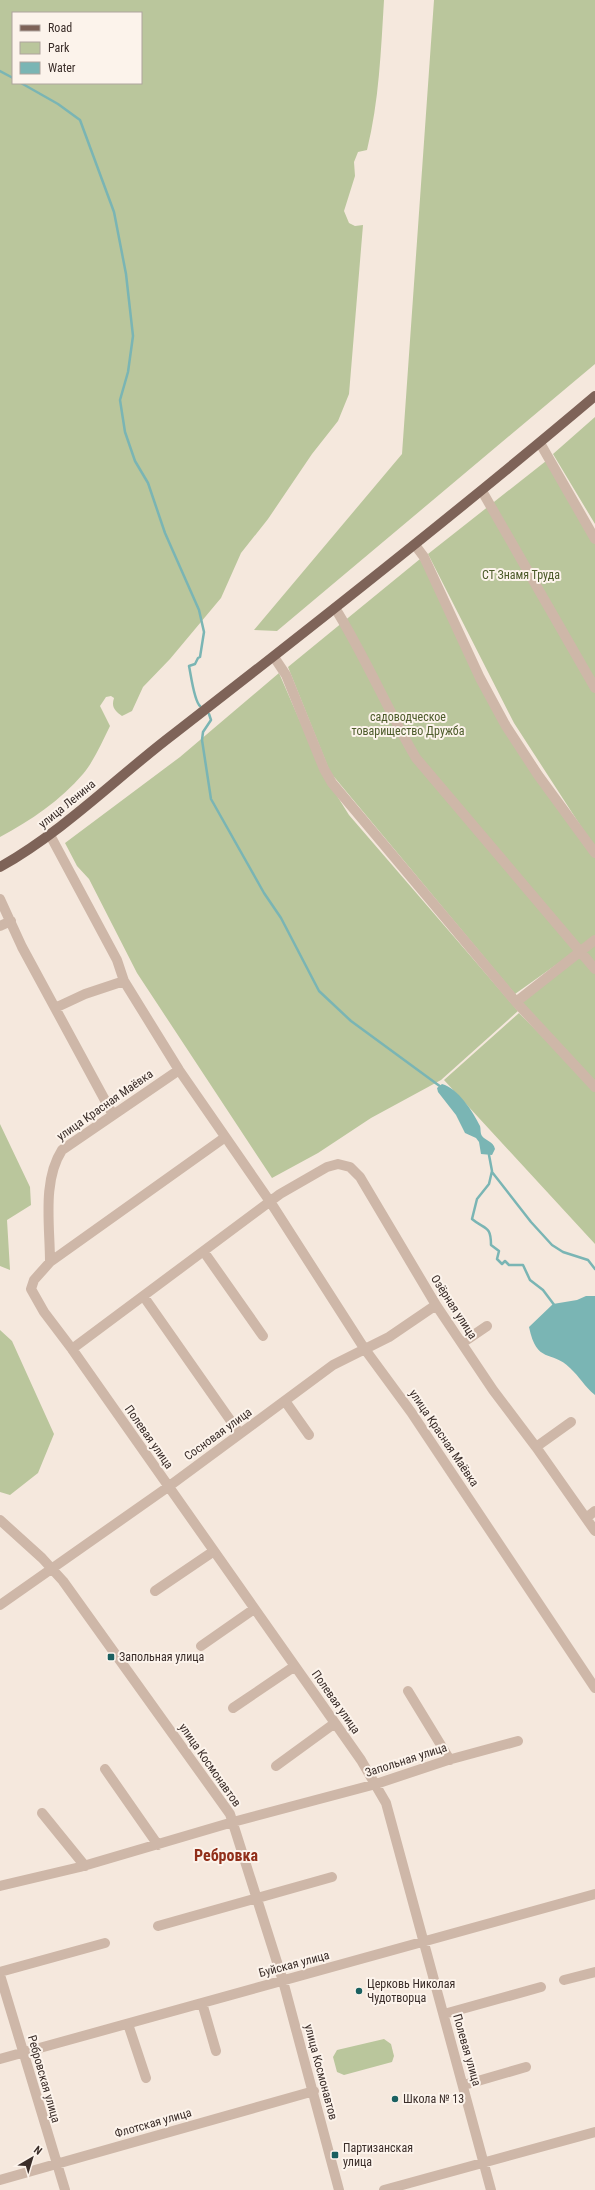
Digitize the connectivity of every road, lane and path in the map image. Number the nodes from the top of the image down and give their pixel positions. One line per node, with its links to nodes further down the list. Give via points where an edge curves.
1 (595, 396): 2 (main road, улица Ленина)
2 (540, 443): 3 (main road, улица Ленина); 4 (street)
3 (482, 491): 5 (main road, улица Ленина); 8 (street)
4 (595, 539)
5 (415, 545): 6 (main road, улица Ленина); 10 (street, via 424,557 480,678 506,726)
6 (335, 608): 7 (main road, улица Ленина); 16 (street, via 355,639 416,758)
7 (274, 657): 9 (main road, улица Ленина, via 146,756); 19 (street, via 286,675 332,783)
8 (595, 688)
9 (50, 835): 11 (main road, улица Ленина); 18 (street, улица Красная Маёвка, via 117,960)
10 (595, 853)
11 (0, 867)
12 (0, 899): 13 (street)
13 (11, 921): 14 (street); 20 (street)
14 (0, 926)
15 (595, 940): 16 (street)
16 (580, 953): 17 (street); 19 (street)
17 (595, 969)
18 (124, 981): 20 (street, via 85,994); 21 (street, улица Красная Маёвка)
19 (516, 1002): 22 (street)
20 (55, 1008): 23 (street)
21 (179, 1070): 23 (street, улица Красная Маёвка); 24 (street, улица Красная Маёвка)
22 (595, 1087)
23 (113, 1115): 27 (street, улица Красная Маёвка, via 62,1150 56,1159 48,1192)
24 (224, 1138): 25 (street, улица Красная Маёвка); 27 (street)
25 (271, 1203): 26 (street); 29 (street, Озёрная улица, via 280,1194 327,1167 338,1164 350,1167 360,1177); 33 (street, улица Красная Маёвка)
26 (204, 1252): 28 (street); 31 (street)
27 (50, 1262): 34 (street, Полевая улица, via 34,1280 31,1289 44,1312)
28 (144, 1297): 34 (street); 37 (street)
29 (436, 1305): 32 (street, Озёрная улица); 33 (street, Сосновая улица, via 389,1337)
30 (487, 1326): 32 (street)
31 (263, 1336)
32 (462, 1343): 39 (street, Озёрная улица, via 492,1390)
33 (364, 1348): 35 (street, Сосновая улица, via 332,1365); 52 (street, улица Красная Маёвка, via 415,1418)
34 (72, 1349): 40 (street, Полевая улица)
35 (285, 1401): 37 (street, Сосновая улица); 38 (street)
36 (570, 1422): 39 (street)
37 (240, 1434): 40 (street, Сосновая улица)
38 (309, 1435)
39 (536, 1447): 42 (street, Озёрная улица)
40 (168, 1487): 45 (street, Полевая улица); 46 (street, Сосновая улица)
41 (595, 1512): 42 (street)
42 (586, 1518): 44 (street, Озёрная улица)
43 (0, 1520): 46 (street, улица Космонавтов)
44 (595, 1531)
45 (214, 1551): 47 (street); 49 (street, Полевая улица)
46 (52, 1568): 48 (street, Сосновая улица); 62 (street, улица Космонавтов, via 224,1804)
47 (155, 1591)
48 (0, 1605)
49 (254, 1609): 50 (street); 51 (street, Полевая улица)
50 (201, 1646)
51 (295, 1666): 54 (street); 55 (street, Полевая улица)
52 (595, 1688)
53 (408, 1691): 57 (street)
54 (232, 1708)
55 (335, 1722): 58 (street); 60 (street, Полевая улица)
56 (518, 1741): 57 (street, Запольная улица)
57 (450, 1760): 60 (street, Запольная улица)
58 (276, 1766)
59 (105, 1769): 63 (street)
60 (376, 1784): 62 (street, Запольная улица); 70 (street, Полевая улица, via 386,1803)
61 (42, 1813): 64 (street)
62 (233, 1822): 63 (street, Запольная улица); 68 (street, улица Космонавтов)
63 (158, 1845): 64 (street, Запольная улица)
64 (85, 1866): 66 (street, Запольная улица)
65 (332, 1877): 68 (street)
66 (0, 1886)
67 (595, 1894): 70 (street, Буйская улица)
68 (257, 1899): 69 (street); 75 (street, улица Космонавтов)
69 (158, 1926)
70 (424, 1942): 75 (street, Буйская улица); 78 (street, Полевая улица)
71 (105, 1943): 73 (street)
72 (595, 1972): 74 (street)
73 (0, 1973): 81 (street, Ребровская улица)
74 (564, 1980)
75 (283, 1981): 77 (street, Буйская улица); 86 (street, улица Космонавтов)
76 (541, 1987): 78 (street)
77 (202, 2003): 79 (street, Буйская улица); 80 (street)
78 (444, 2014): 85 (street, Полевая улица)
79 (128, 2024): 81 (street, Буйская улица); 84 (street)
80 (216, 2051)
81 (23, 2052): 82 (street, Буйская улица); 89 (street, Ребровская улица)
82 (0, 2059)
83 (526, 2067): 85 (street)
84 (146, 2078)
85 (464, 2085): 88 (street, Полевая улица)
86 (314, 2091): 89 (street, Флотская улица); 92 (street, улица Космонавтов)
87 (595, 2132): 88 (street)
88 (485, 2162): 93 (street); 94 (street, Полевая улица)
89 (56, 2164): 90 (street, Флотская улица); 91 (street, Ребровская улица)
90 (0, 2180)
91 (65, 2190)
92 (339, 2190)
93 (384, 2190)
94 (491, 2190)

